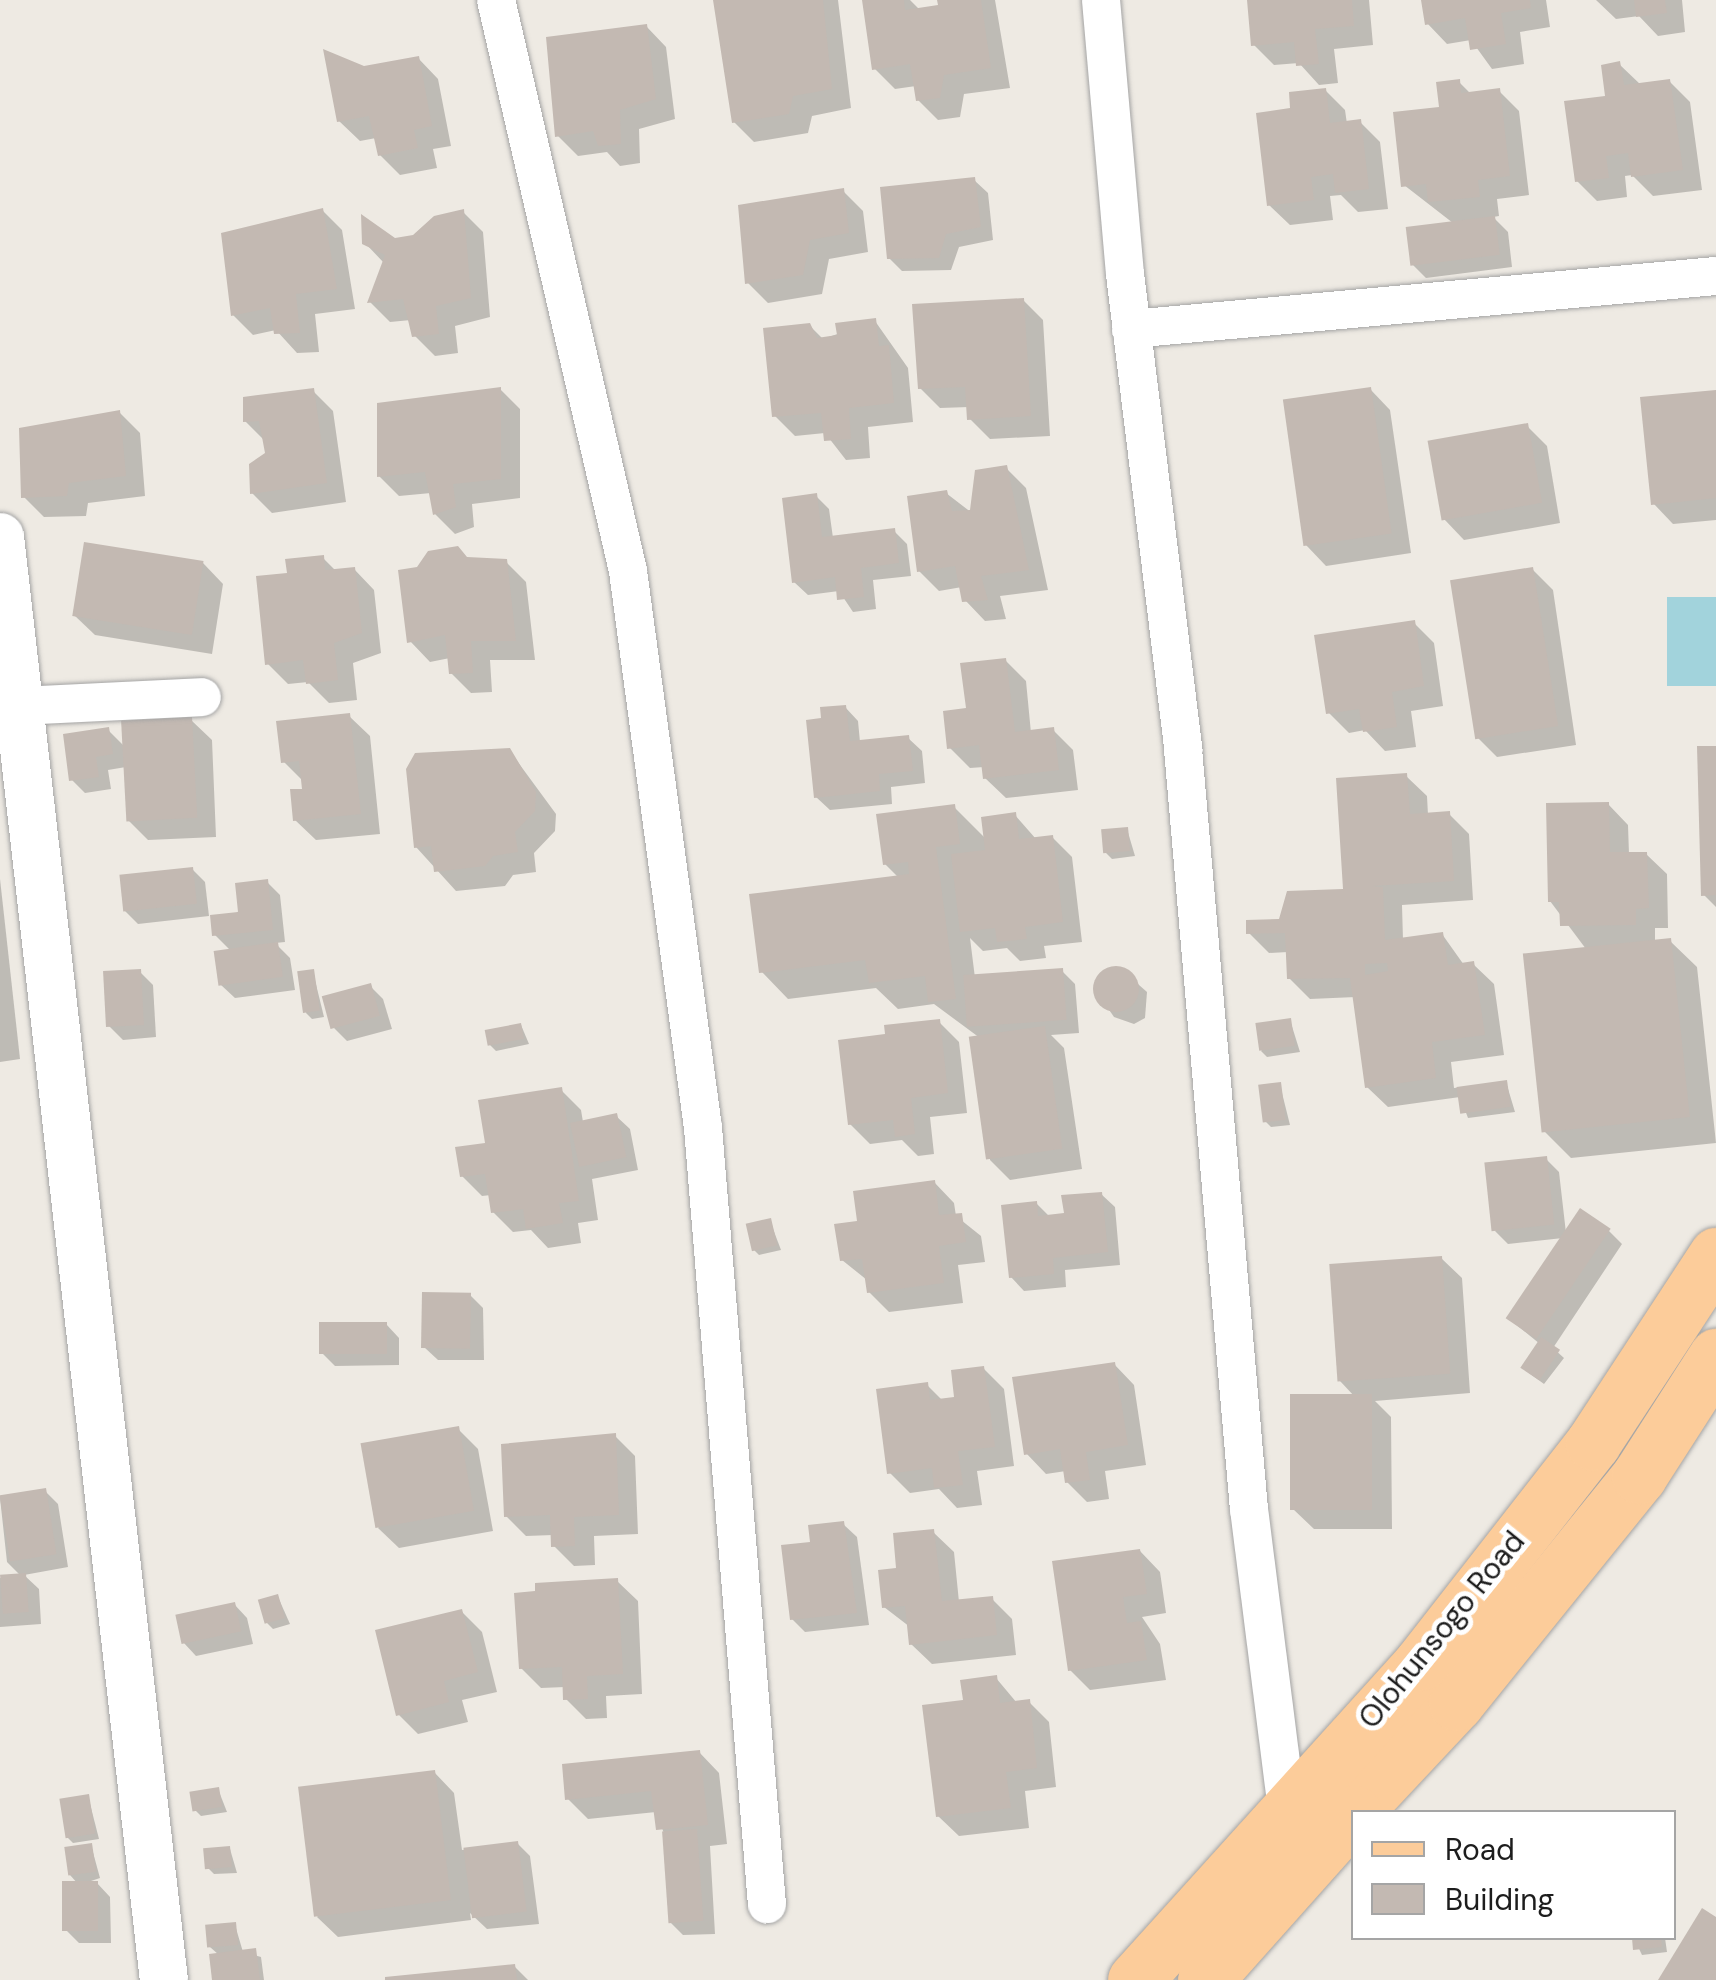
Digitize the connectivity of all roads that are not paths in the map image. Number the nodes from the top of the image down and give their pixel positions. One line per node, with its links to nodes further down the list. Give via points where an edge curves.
1 (496, 0): 13 (street, via 631,590 703,1128)
2 (1101, 0): 4 (street)
3 (1716, 276): 4 (street)
4 (1131, 329): 10 (street, via 1183,749 1249,1509)
5 (0, 537): 7 (street)
6 (202, 697): 7 (street)
7 (9, 706): 14 (street)
8 (1716, 1254): 10 (main road, Olohunsogo Road, via 1580,1458 1422,1662)
9 (1716, 1356): 11 (main road, Olohunsogo Road, via 1639,1476 1456,1703)
10 (1287, 1810): 15 (main road, Olohunsogo Road)
11 (1357, 1810)
12 (1351, 1816): 16 (main road, Olohunsogo Road)
13 (767, 1904)
14 (164, 1980)
15 (1135, 1980)
16 (1206, 1980)

